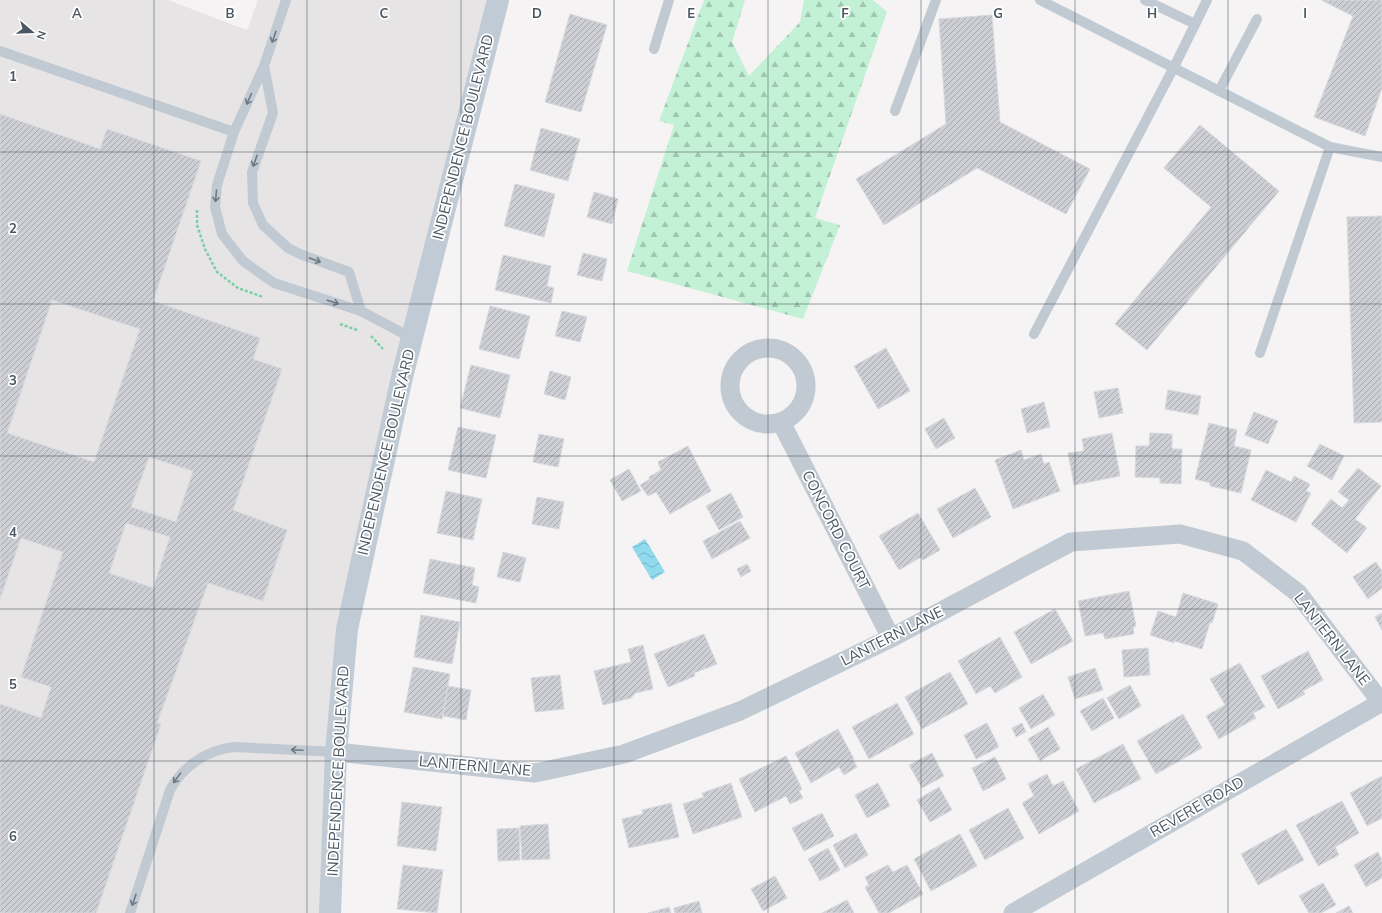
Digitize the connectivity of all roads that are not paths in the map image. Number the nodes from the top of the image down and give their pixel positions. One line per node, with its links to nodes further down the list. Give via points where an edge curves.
1 (286, 0): 12 (lane, one-way to 12)
2 (498, 0): 21 (street, INDEPENDENCE BOULEVARD)
3 (669, 0): 10 (lane)
4 (936, 0): 15 (lane)
5 (1040, 0): 13 (lane)
6 (1145, 0): 9 (lane)
7 (1208, 0): 9 (lane)
8 (1257, 19): 14 (lane)
9 (1195, 24): 13 (lane)
10 (654, 49)
11 (0, 52): 16 (lane)
12 (264, 66): 16 (lane, one-way to 16); 19 (lane, one-way to 19, via 273,113 252,172 253,203 263,225 288,248 349,272)
13 (1174, 67): 14 (lane); 20 (lane)
14 (1219, 90): 17 (lane)
15 (896, 111)
16 (234, 132): 19 (lane, one-way to 19, via 217,185 216,207 222,234 243,261 274,283)
17 (1330, 147): 18 (lane); 22 (lane)
18 (1382, 156)
19 (361, 311): 21 (lane)
20 (1034, 334)
21 (412, 338): 26 (street, INDEPENDENCE BOULEVARD, via 347,629)
22 (1260, 353)
23 (781, 422): 23 (street, via 755,422 744,416 730,393 730,380 734,368 743,357 753,351 777,349 788,354 804,372 806,384 800,407); 24 (street, CONCORD COURT)
24 (892, 638): 25 (street, LANTERN LANE, via 1071,542 1180,534 1243,551 1298,593); 26 (street, LANTERN LANE, via 740,711 624,754 535,773)
25 (1382, 702): 29 (street, REVERE ROAD)
26 (336, 752): 27 (lane, one-way to 27, via 224,748 187,767 170,790); 28 (street, INDEPENDENCE BOULEVARD)
27 (130, 913)
28 (330, 913)
29 (1013, 913)

